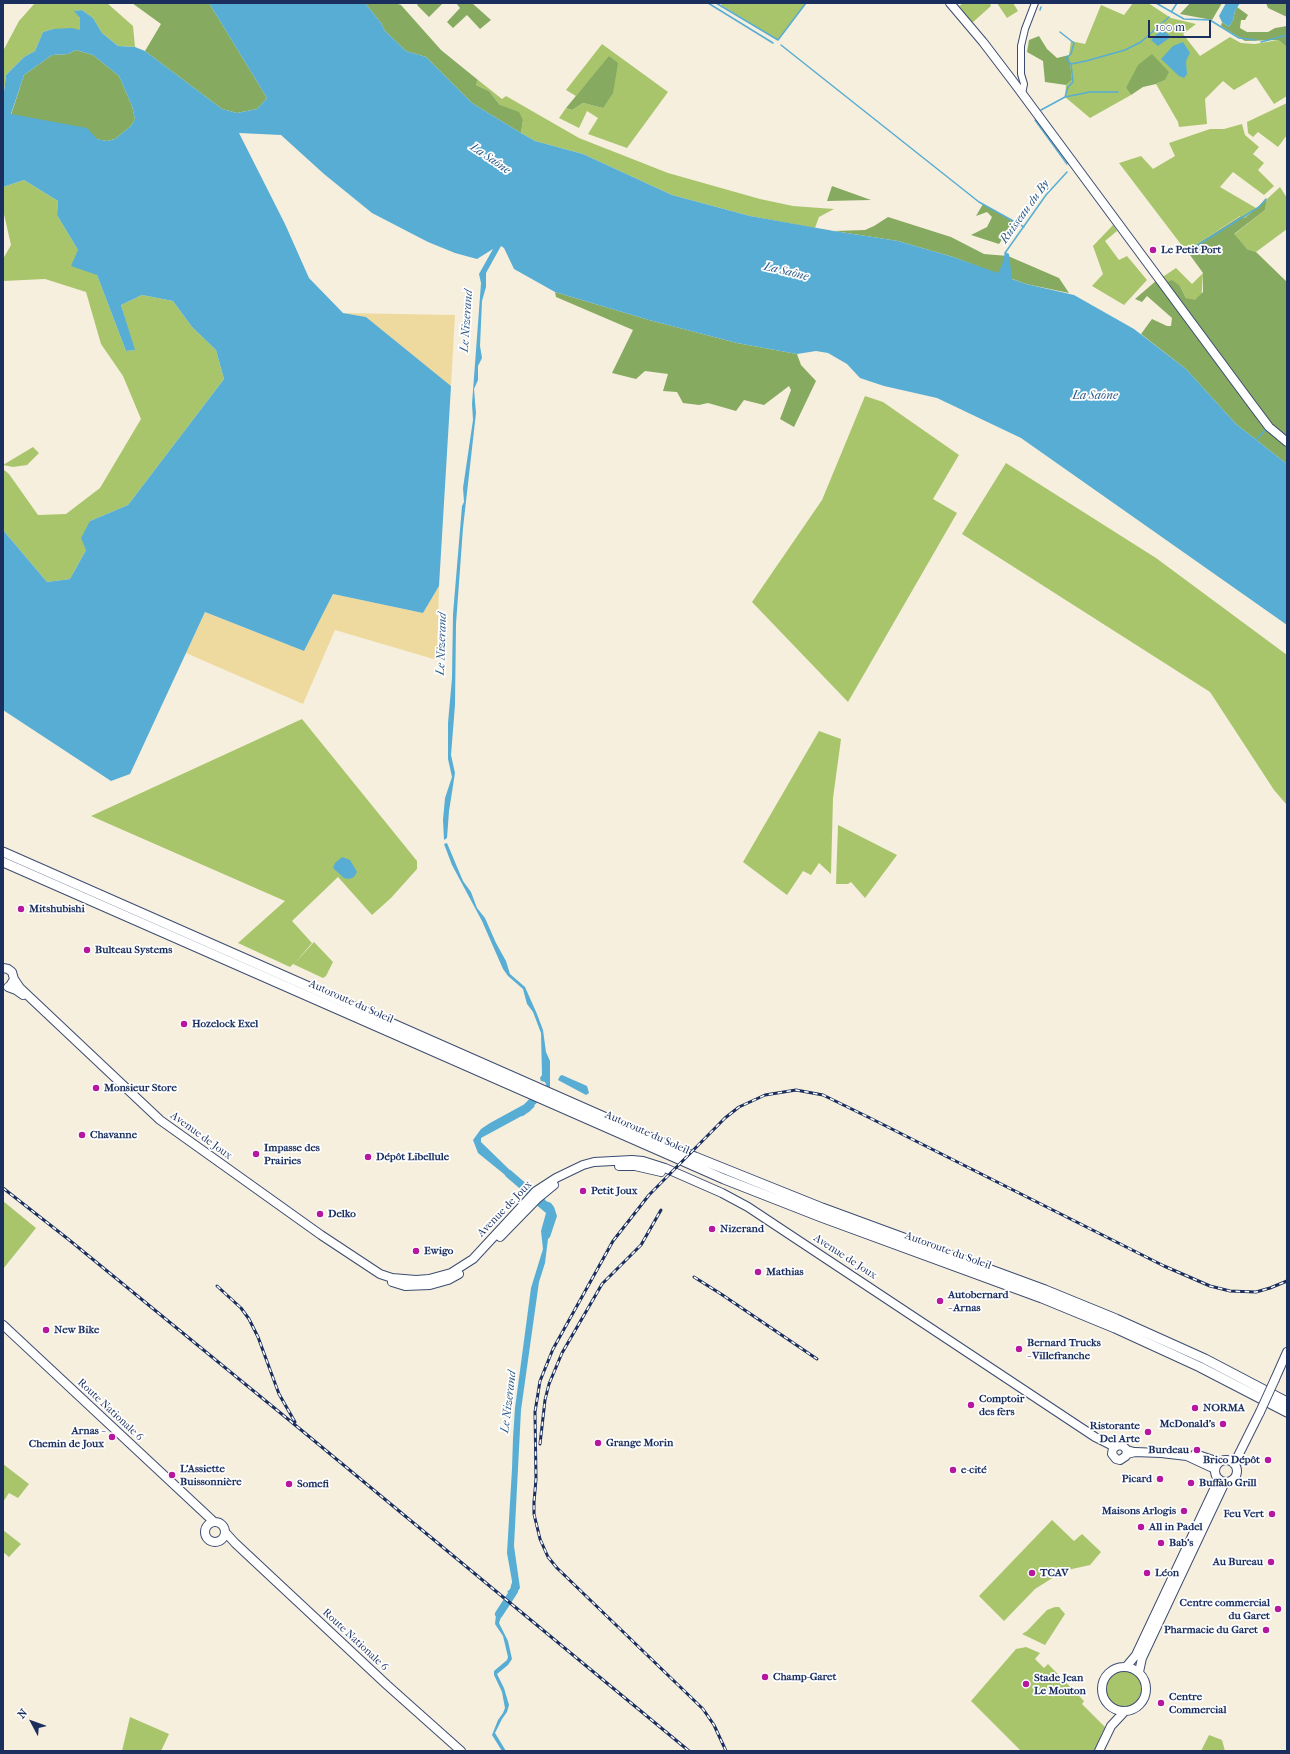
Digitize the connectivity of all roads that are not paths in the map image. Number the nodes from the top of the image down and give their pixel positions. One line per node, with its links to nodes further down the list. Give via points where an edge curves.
1 (950, 3): 4 (main road)
2 (1035, 3): 3 (street, via 1022,41)
3 (1021, 74): 4 (street); 5 (street, via 1024,84)
4 (1015, 84): 5 (main road)
5 (1022, 94): 6 (main road, via 1254,407 1270,427)
6 (1287, 442)
7 (3, 852): 15 (highway, Autoroute du Soleil, via 708,1162 822,1208 1110,1316 1199,1357)
8 (3, 862): 16 (highway, Autoroute du Soleil, via 724,1179 1102,1322 1200,1367)
9 (3, 968): 10 (main road, Avenue de Joux, via 12,972)
10 (14, 979): 11 (main road); 12 (main road, Avenue de Joux, via 20,988 160,1120 314,1231 380,1274 416,1280 451,1273 473,1259)
11 (5, 988): 12 (main road, Avenue de Joux, via 19,992 157,1123 318,1239 367,1271 386,1280 405,1286 431,1285 448,1280 474,1264)
12 (529, 1202): 17 (main road, Avenue de Joux, via 556,1178 583,1165 606,1161 643,1161 665,1168 732,1198)
13 (3, 1325): 22 (main road, Route Nationale 6, via 202,1512)
14 (1285, 1359): 19 (main road, bridge, via 1255,1423)
15 (1287, 1402)
16 (1287, 1412)
17 (1113, 1449): 18 (main road, via 1121,1445); 18 (main road, via 1114,1458 1118,1460 1123,1459)
18 (1127, 1452): 20 (main road, via 1190,1452)
19 (1231, 1462): 20 (main road); 21 (main road, via 1236,1470 1235,1475 1232,1480)
20 (1217, 1466): 21 (main road, via 1215,1473)
21 (1222, 1481): 24 (main road, via 1136,1655); 25 (main road)
22 (210, 1523): 23 (main road, via 222,1524); 23 (main road, via 204,1533 207,1539 216,1542)
23 (223, 1536): 29 (main road, Route Nationale 6, via 235,1543)
24 (1126, 1667): 25 (main road); 26 (main road, via 1113,1670 1104,1679 1102,1693)
25 (1138, 1672): 27 (main road, via 1145,1682 1146,1693 1136,1708)
26 (1108, 1705): 27 (main road); 28 (main road)
27 (1125, 1711): 28 (main road)
28 (1111, 1726): 30 (main road)
29 (461, 1751)
30 (1099, 1751)

